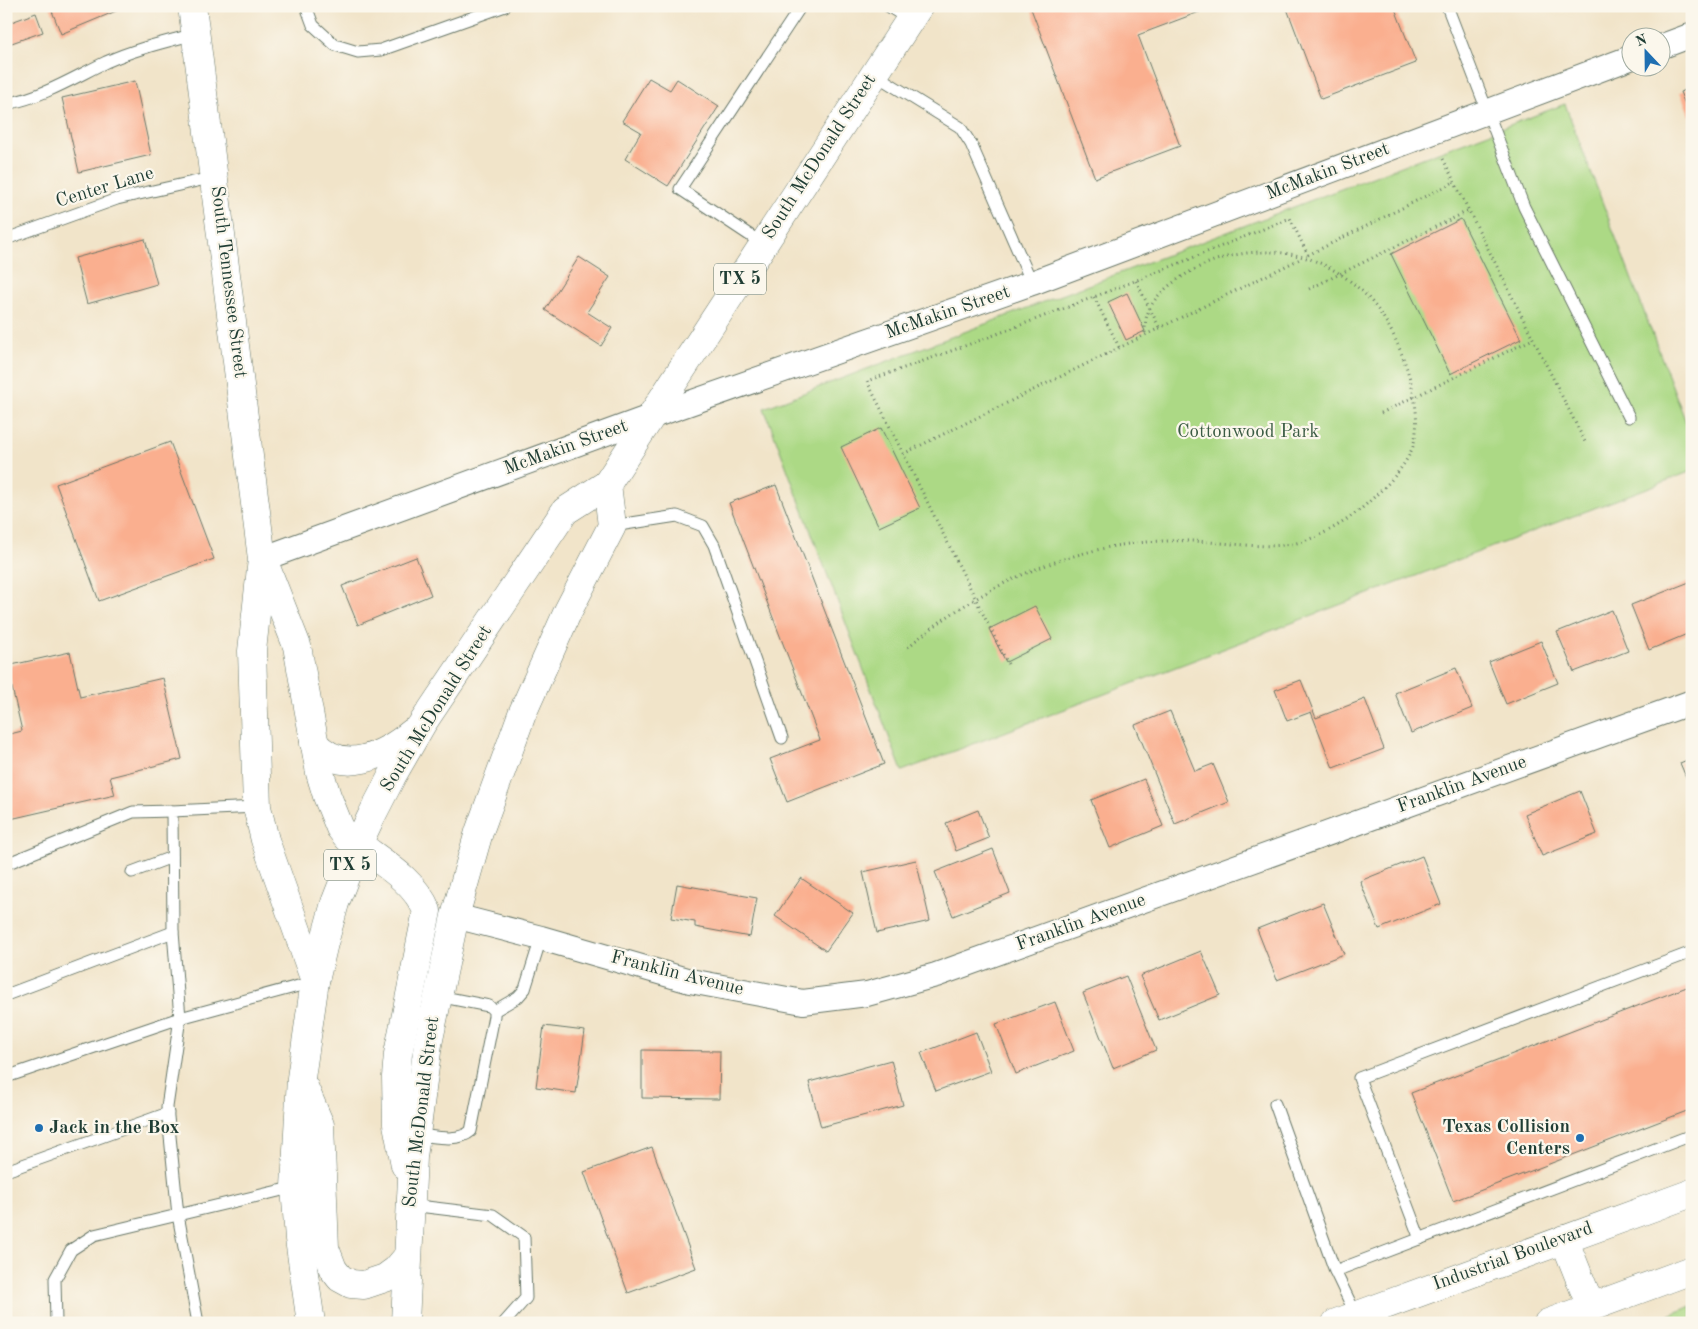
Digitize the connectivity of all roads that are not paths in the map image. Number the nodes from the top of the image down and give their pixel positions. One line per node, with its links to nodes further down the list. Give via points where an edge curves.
1 (192, 6): 7 (main road, South Tennessee Street)
2 (306, 6): 3 (lane, via 313,25 335,45 358,52 380,50)
3 (505, 6)
4 (801, 6): 16 (lane, via 680,189)
5 (1447, 6): 13 (lane)
6 (905, 11): 11 (main road, South McDonald Street / TX 5)
7 (195, 34): 12 (lane, via 135,50 40,95); 14 (main road, South Tennessee Street)
8 (1692, 35): 9 (street)
9 (1670, 43)
10 (1620, 62): 13 (street, McMakin Street)
11 (874, 74): 16 (main road, South McDonald Street / TX 5); 17 (lane, via 960,127 971,144)
12 (6, 104)
13 (1487, 112): 17 (street, McMakin Street); 19 (lane, via 1524,208)
14 (215, 177): 15 (lane, Center Lane, via 117,199); 22 (main road, South Tennessee Street)
15 (6, 239)
16 (762, 244): 18 (main road, South McDonald Street / TX 5)
17 (1032, 283): 18 (street, McMakin Street)
18 (650, 417): 20 (main road, South McDonald Street / TX 5); 22 (street, McMakin Street)
19 (1629, 417)
20 (606, 484): 21 (main road); 24 (main road, South McDonald Street / TX 5, via 565,511)
21 (612, 526): 25 (lane, via 678,516 702,526 714,545); 33 (main road, South McDonald Street, via 568,611 522,714 479,832)
22 (262, 559): 26 (main road, South Tennessee Street, via 296,646); 27 (main road, South Tennessee Street, via 252,651)
23 (1692, 702): 35 (street, Franklin Avenue, via 936,975 867,994 803,1002 690,981)
24 (422, 724): 26 (main road, via 388,751 362,760 328,755); 29 (main road, South McDonald Street / TX 5)
25 (782, 738)
26 (314, 743): 29 (main road, South Tennessee Street, via 332,813 348,838)
27 (257, 808): 28 (lane); 37 (main road, South Tennessee Street, via 265,840)
28 (172, 811): 30 (lane); 31 (lane, via 133,812)
29 (358, 844): 37 (main road, South McDonald Street / TX 5, via 335,903); 51 (main road, South Tennessee Street, via 406,881 427,911 396,1077 398,1124)
30 (172, 857): 32 (lane); 34 (lane)
31 (6, 864)
32 (132, 872)
33 (455, 916): 35 (street, Franklin Avenue); 39 (main road, South McDonald Street)
34 (173, 932): 38 (lane); 41 (lane)
35 (541, 938): 40 (lane, via 525,989)
36 (1692, 952): 53 (lane, via 1358,1078)
37 (315, 981): 41 (lane); 43 (main road, South McDonald Street / TX 5)
38 (6, 995)
39 (437, 996): 40 (lane, via 489,1006); 46 (main road, South McDonald Street)
40 (494, 1011): 46 (lane, via 471,1131 457,1138)
41 (180, 1018): 42 (lane); 45 (lane)
42 (6, 1077)
43 (301, 1078): 49 (main road, South McDonald Street / TX 5); 55 (main road, via 320,1125 325,1248 333,1269 351,1284 364,1285 385,1278)
44 (1275, 1104): 57 (lane)
45 (168, 1112): 48 (lane); 52 (lane)
46 (416, 1135): 51 (main road, South McDonald Street)
47 (1692, 1136): 53 (lane)
48 (6, 1171)
49 (295, 1186): 52 (lane); 62 (main road, South McDonald Street / TX 5)
50 (1692, 1193): 54 (main road, Industrial Boulevard)
51 (411, 1201): 55 (main road, South McDonald Street); 64 (lane, via 493,1215 524,1237 526,1298)
52 (178, 1215): 60 (lane, via 94,1235 71,1250 55,1279); 61 (lane)
53 (1420, 1238): 57 (lane)
54 (1564, 1238): 58 (main road); 59 (main road, Industrial Boulevard)
55 (407, 1257): 63 (main road, South McDonald Street)
56 (1692, 1270): 58 (main road)
57 (1335, 1271): 59 (lane)
58 (1591, 1306): 65 (main road)
59 (1350, 1320)
60 (56, 1323)
61 (198, 1323)
62 (311, 1323)
63 (405, 1323)
64 (504, 1323)
65 (1548, 1323)

